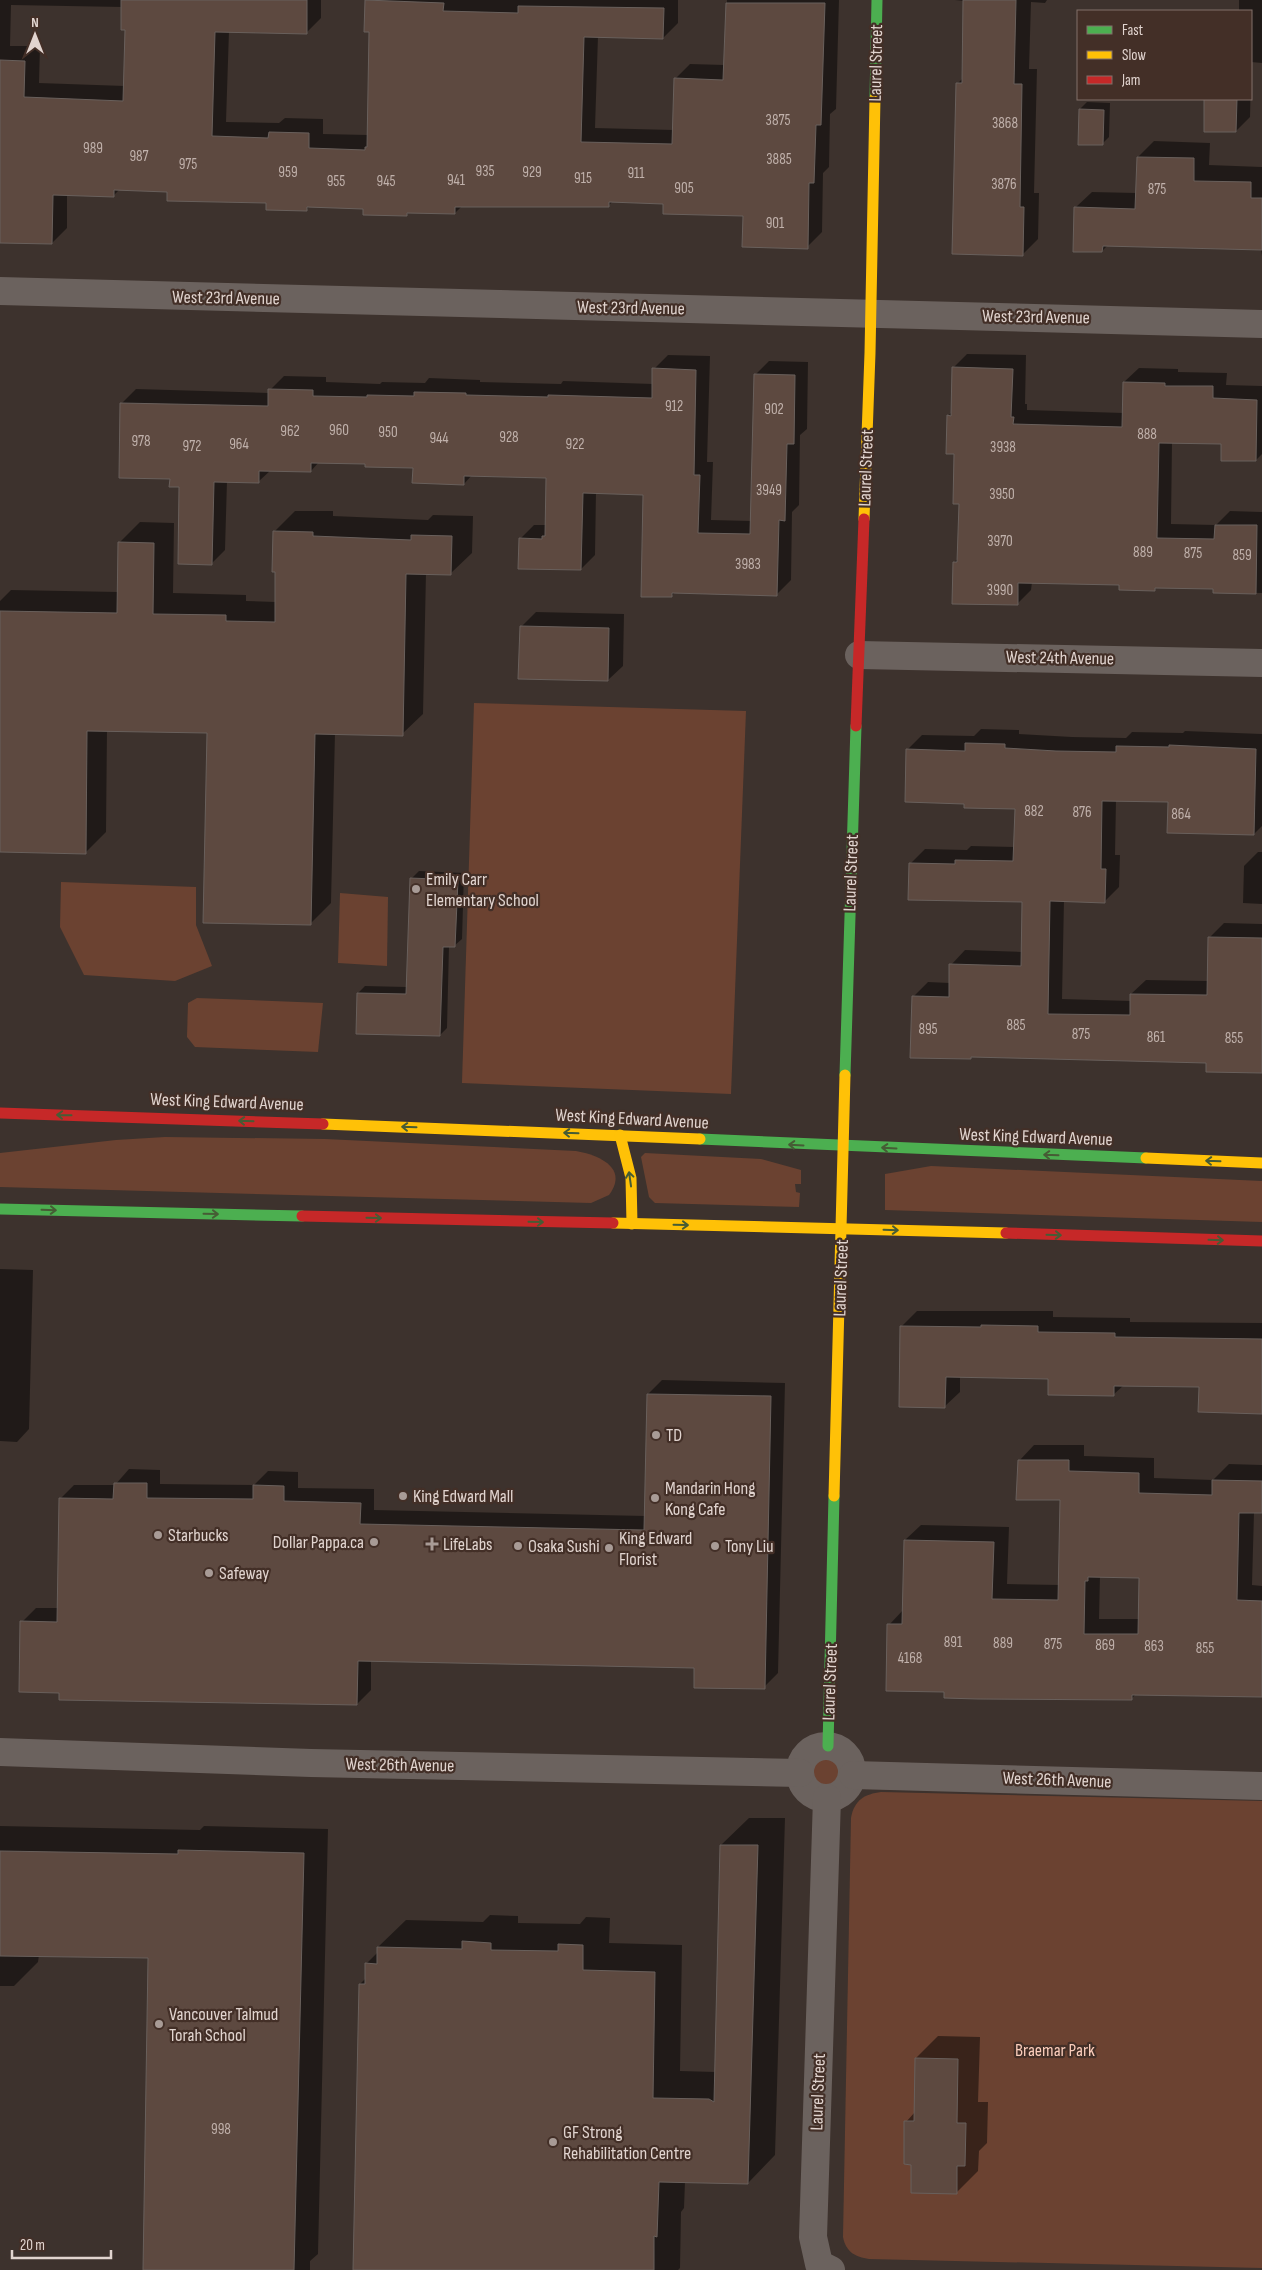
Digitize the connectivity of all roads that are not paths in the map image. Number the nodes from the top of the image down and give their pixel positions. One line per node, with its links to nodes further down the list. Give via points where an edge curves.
1 (877, 0): 3 (main road, Laurel Street)
2 (0, 291): 3 (street, West 23rd Avenue)
3 (871, 313): 4 (street, West 23rd Avenue); 5 (main road, Laurel Street)
4 (1262, 324)
5 (859, 655): 6 (street, West 24th Avenue); 9 (main road, Laurel Street)
6 (1262, 663)
7 (0, 1113): 8 (main road, West King Edward Avenue, one-way to 7)
8 (620, 1135): 9 (main road, West King Edward Avenue, one-way to 8); 12 (main road, one-way to 8, via 631,1178)
9 (845, 1147): 10 (main road, West King Edward Avenue, one-way to 9); 13 (main road, Laurel Street)
10 (1262, 1163)
11 (0, 1209): 12 (main road, one-way to 12)
12 (632, 1224): 13 (main road, one-way to 13)
13 (843, 1229): 14 (main road, one-way to 14); 15 (main road, Laurel Street)
14 (1262, 1241)
15 (828, 1746): 17 (street, via 817,1747 808,1753); 18 (street, via 847,1755)
16 (0, 1752): 17 (street, West 26th Avenue, via 320,1763)
17 (800, 1773): 20 (street, via 808,1792)
18 (853, 1774): 19 (street, West 26th Avenue); 20 (street, via 844,1791)
19 (1262, 1786)
20 (827, 1798): 21 (street, Laurel Street, via 813,2236)
21 (825, 2267)

